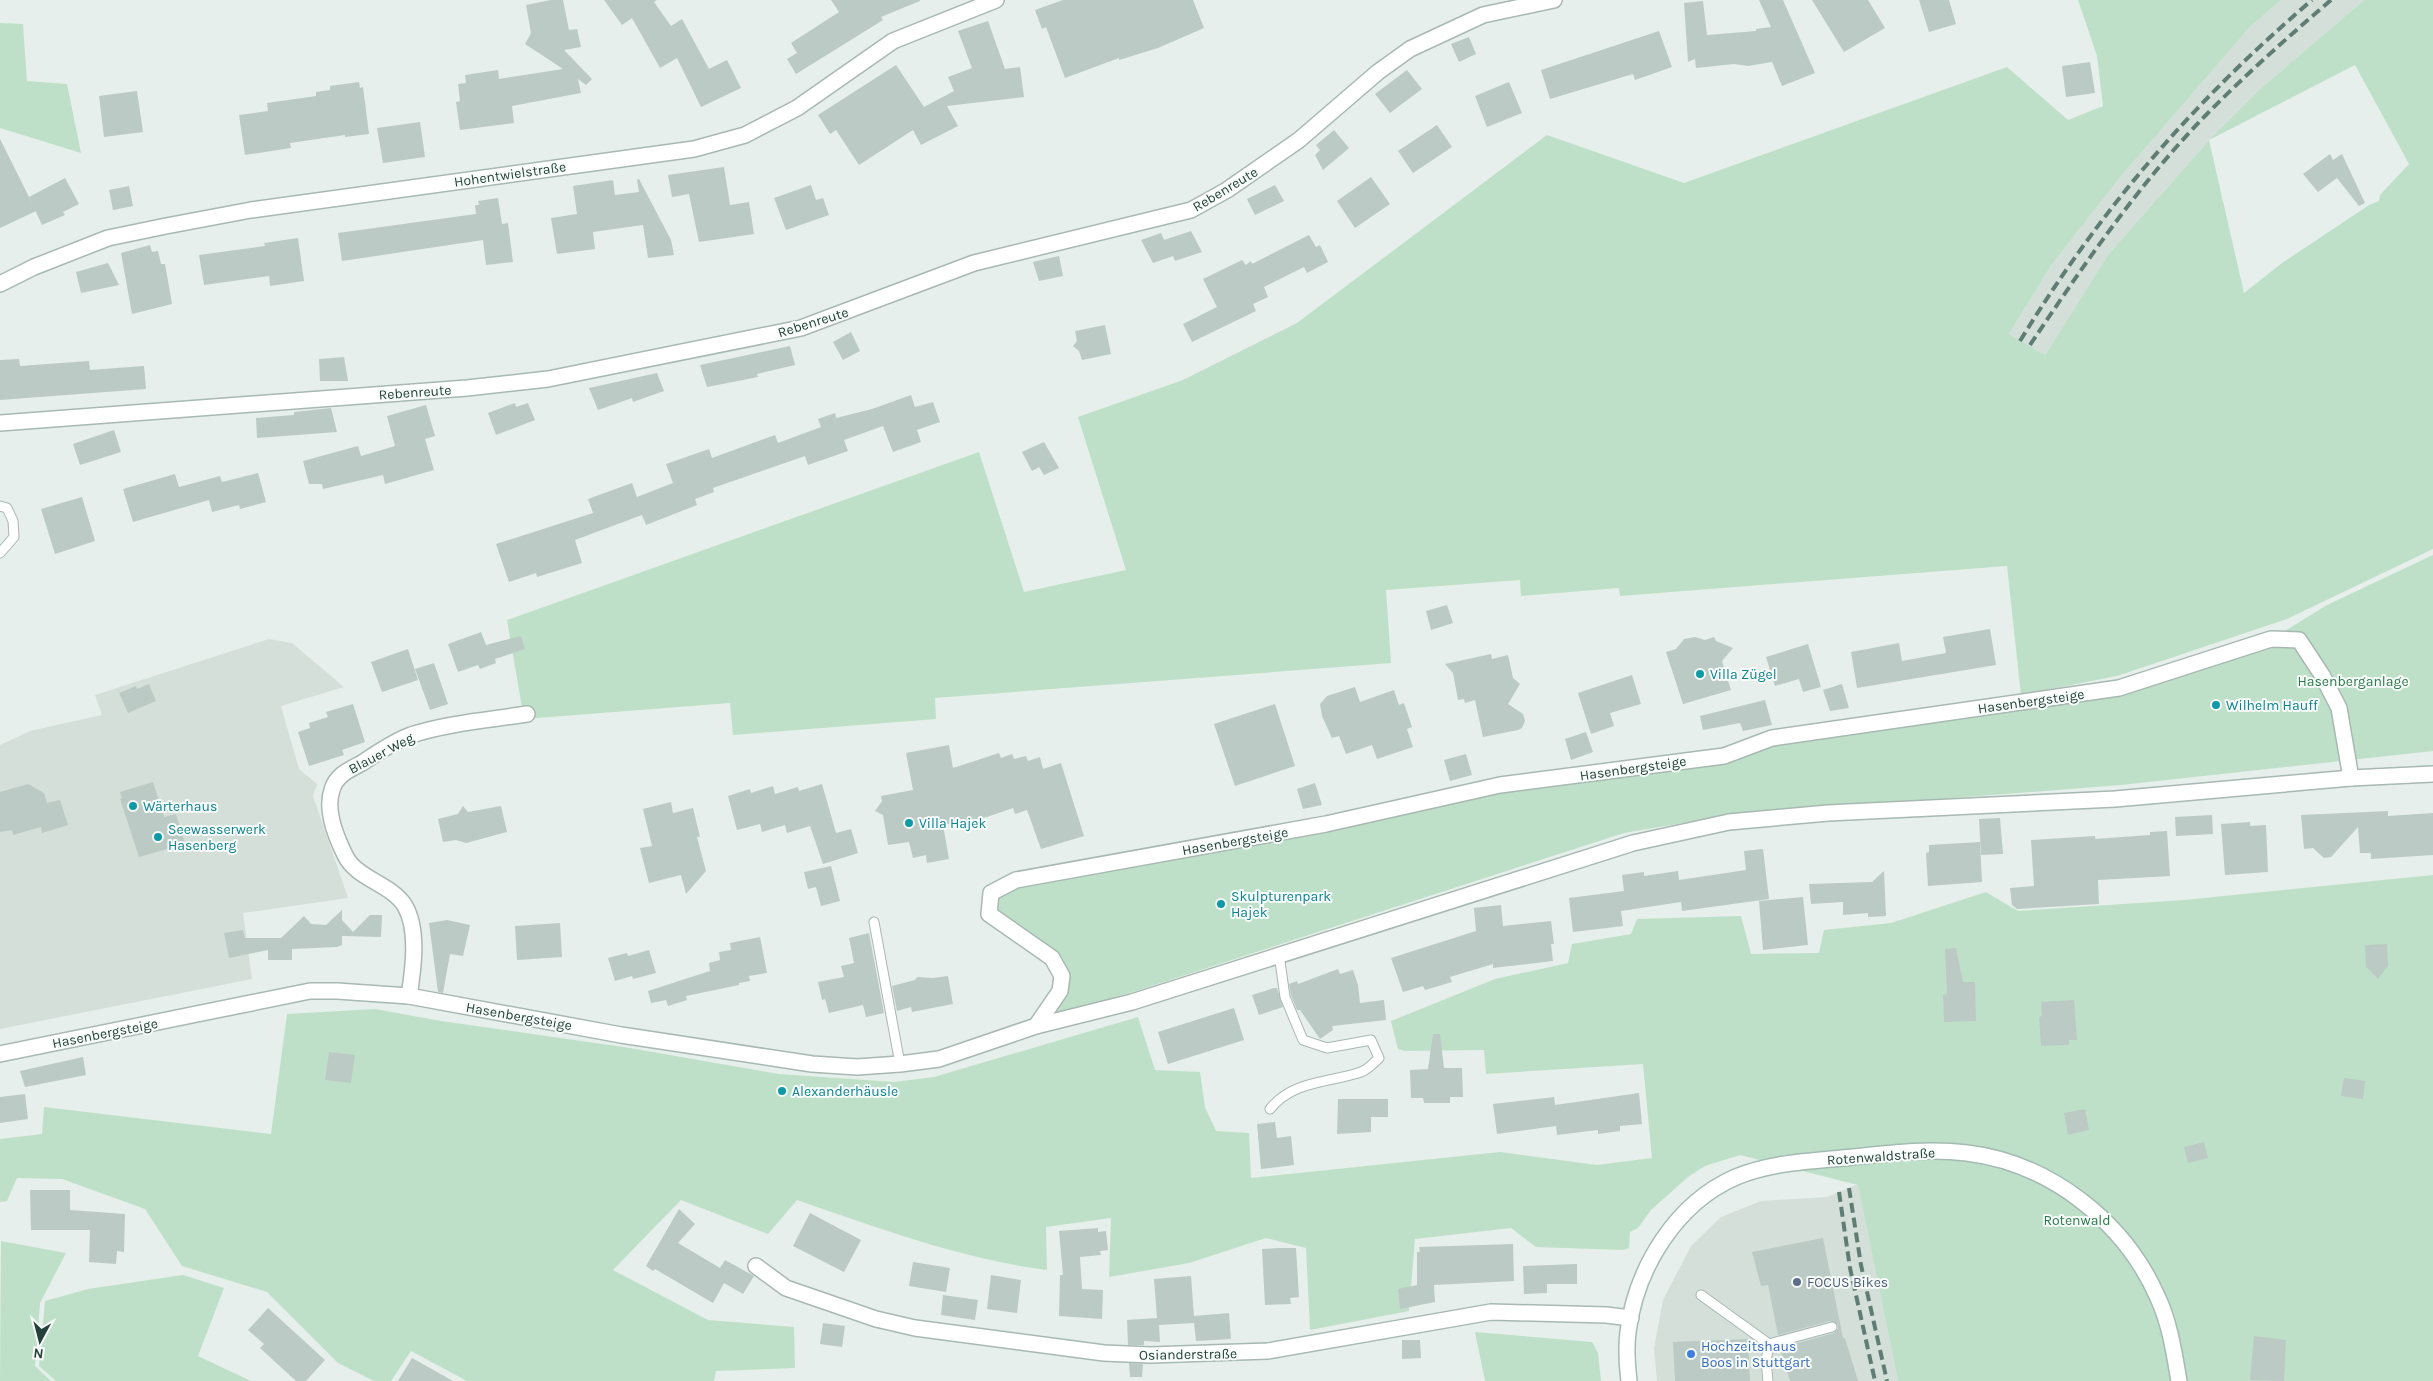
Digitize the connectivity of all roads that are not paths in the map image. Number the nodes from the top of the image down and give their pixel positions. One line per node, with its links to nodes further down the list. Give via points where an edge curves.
1 (996, 0): 3 (street, Hohentwielstraße, via 893,41 805,103 745,135 694,149 251,210 166,226 108,238 34,266)
2 (1554, 0): 4 (street, Rebenreute, via 1482,16 1410,49 1298,140 1227,190 1191,210 974,263 801,328 548,379 458,389)
3 (0, 284)
4 (0, 422)
5 (0, 506): 6 (lane, via 7,508 13,521 14,538)
6 (0, 553)
7 (527, 714): 12 (street, Blauer Weg, via 446,726 410,736 339,776 332,788 329,801 333,824 346,857 406,907 411,923 414,963)
8 (2433, 774): 9 (street, Hasenbergsteige)
9 (2351, 778): 11 (street, Hasenbergsteige, via 2115,799 1729,822 1634,842); 13 (street, Hasenbergsteige, via 2339,708 2322,674 2299,640 2271,639 2119,688 1772,738 1724,756 1500,785 1326,824 1016,880 991,893 988,914 1052,958 1062,976 1060,991)
10 (874, 922): 15 (lane)
11 (1279, 954): 13 (street, Hasenbergsteige, via 1132,1002); 16 (lane, via 1285,997 1303,1040 1326,1048 1371,1040 1379,1058 1363,1072 1302,1085)
12 (409, 996): 14 (street, Hasenbergsteige, via 310,991); 15 (street, Hasenbergsteige, via 812,1064)
13 (1036, 1026): 15 (street, Hasenbergsteige, via 939,1058)
14 (0, 1054)
15 (900, 1064)
16 (1270, 1108)
17 (756, 1266): 19 (street, Osianderstraße, via 786,1288 876,1319 915,1328 1104,1354 1268,1351 1491,1312 1606,1314)
18 (1702, 1295): 21 (lane)
19 (1631, 1318): 22 (street, Rotenwaldstraße, via 1627,1348); 24 (street, Rotenwaldstraße, via 1647,1270 1663,1238 1693,1203 1722,1184 1753,1172 1789,1164 1896,1152 1967,1153 2018,1165 2062,1186 2106,1222 2140,1264 2159,1300 2172,1338)
20 (1832, 1327): 21 (lane)
21 (1769, 1344): 23 (lane, via 1766,1361)
22 (1629, 1381)
23 (1768, 1381)
24 (2179, 1381)

